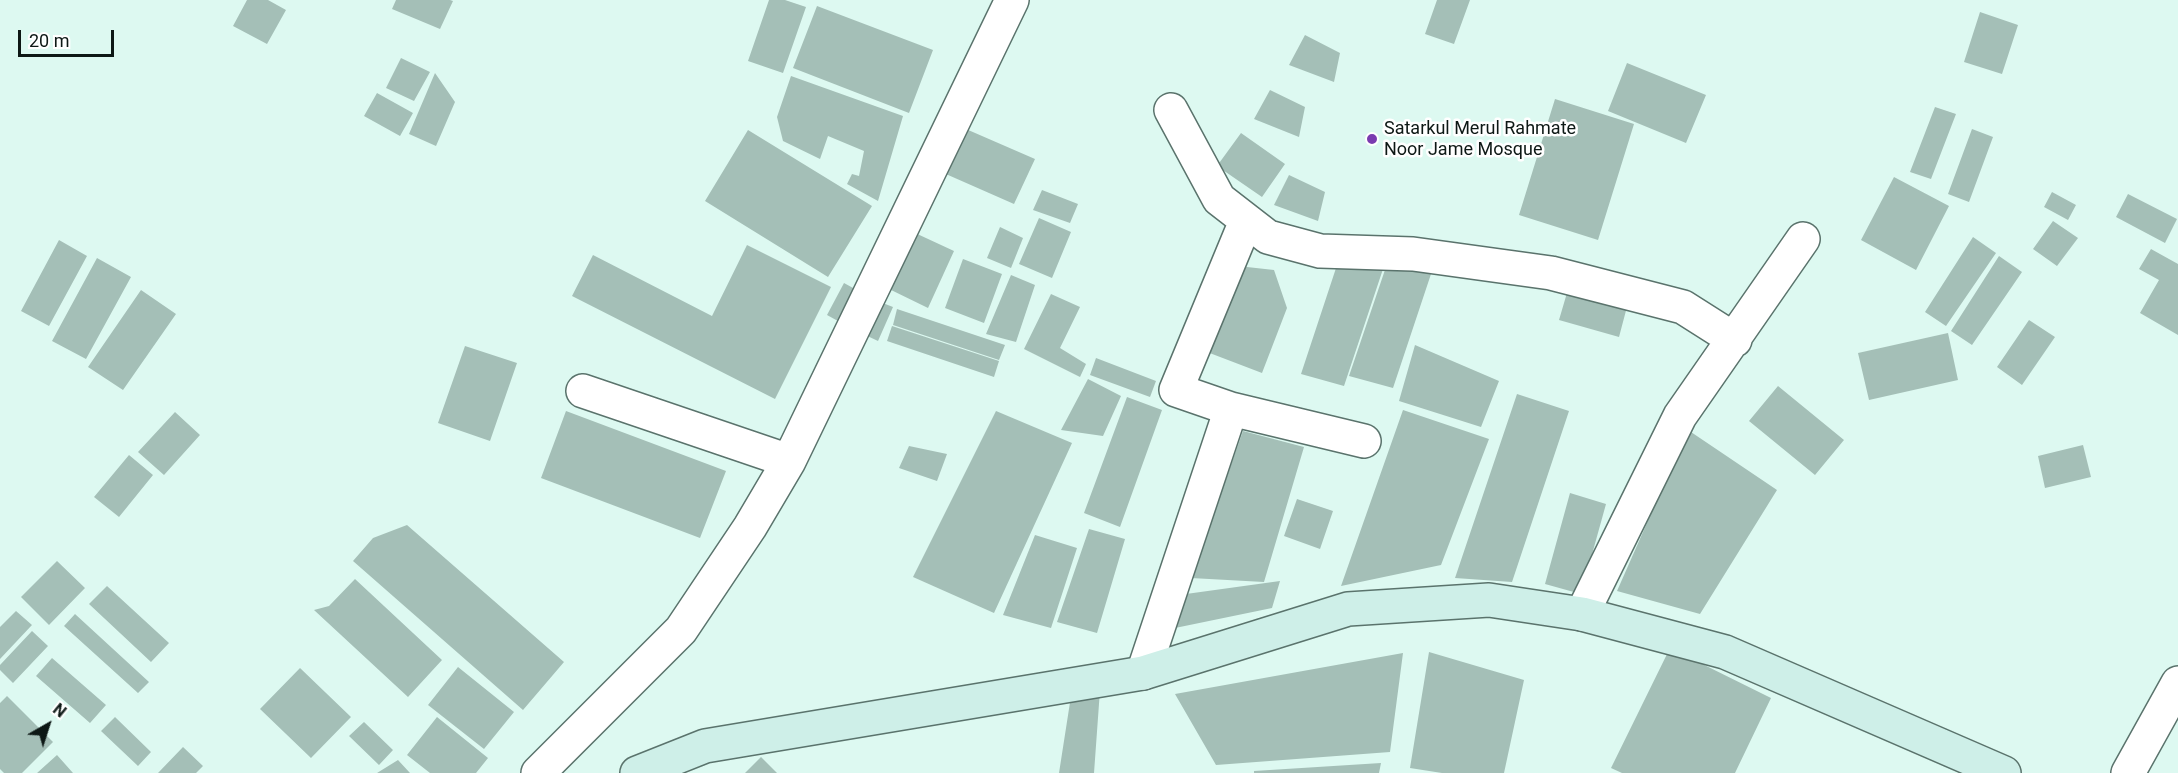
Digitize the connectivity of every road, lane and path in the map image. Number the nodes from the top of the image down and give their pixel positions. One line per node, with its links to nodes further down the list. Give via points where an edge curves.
1 (1012, 0): 9 (street)
2 (1171, 110): 3 (street, via 1219,199)
3 (1246, 220): 5 (street, via 1268,237 1320,251 1413,254 1551,273 1683,307); 7 (street, via 1176,390)
4 (1803, 239): 5 (street)
5 (1735, 340): 10 (street, via 1680,416)
6 (583, 390): 9 (street)
7 (1231, 409): 8 (street); 11 (street)
8 (1364, 441)
9 (789, 461): 13 (street, via 681,630)
10 (1582, 614): 11 (street, via 1489,600 1348,609); 15 (street, via 1725,652)
11 (1143, 673): 14 (street, via 705,746)
12 (2178, 683): 16 (street)
13 (538, 773)
14 (637, 773)
15 (2004, 773)
16 (2128, 773)

